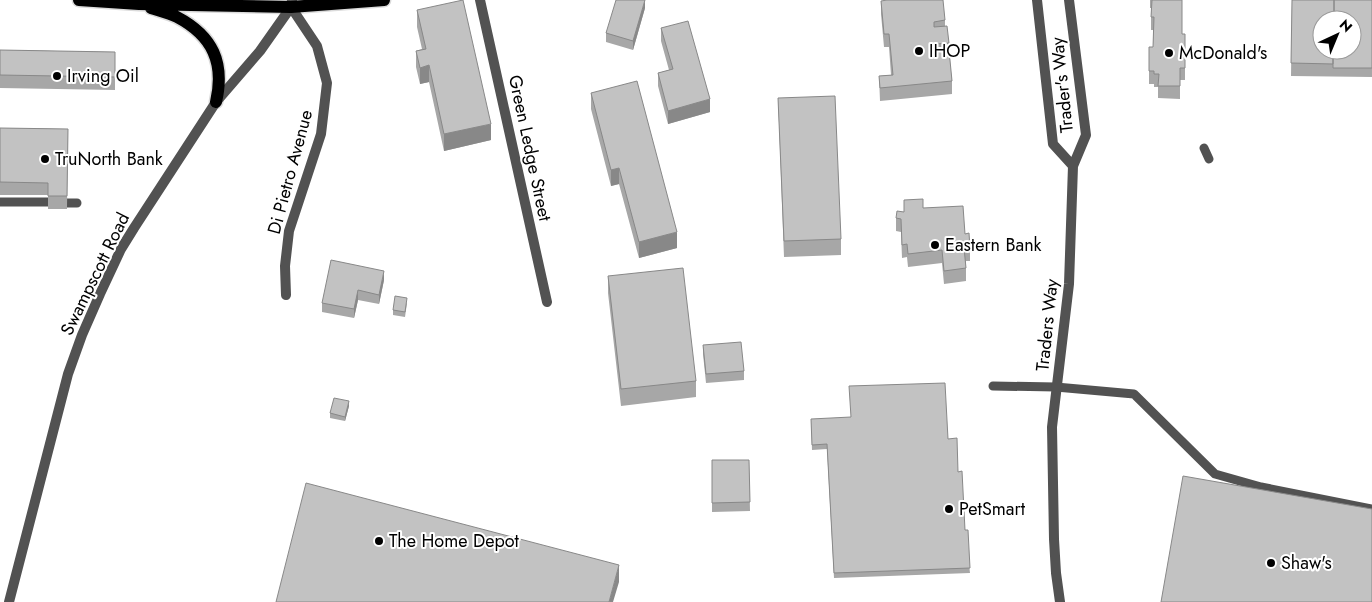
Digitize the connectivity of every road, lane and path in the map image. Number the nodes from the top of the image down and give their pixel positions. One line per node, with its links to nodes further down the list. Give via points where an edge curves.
1 (79, 0): 6 (main road)
2 (384, 0): 7 (main road)
3 (480, 0): 17 (street, Green Ledge Street)
4 (1037, 0): 11 (street, via 1053,144)
5 (1069, 0): 11 (street, Trader's Way, via 1086,135)
6 (139, 4): 7 (main road); 8 (main road, via 177,17 201,33 216,53 220,85)
7 (292, 4): 8 (street, Swampscott Road, via 260,51); 16 (street, Di Pietro Avenue, via 318,46 327,83 321,134 289,231)
8 (216, 102): 21 (street, Swampscott Road, via 121,249 82,335 64,391)
9 (1204, 148): 10 (lane)
10 (1209, 159)
11 (1074, 166): 19 (street, Traders Way, via 1069,284)
12 (0, 202): 13 (lane)
13 (48, 202)
14 (66, 203): 15 (lane)
15 (78, 203)
16 (286, 296)
17 (547, 302)
18 (993, 386): 19 (lane)
19 (1056, 387): 20 (lane, via 1134,394 1215,474); 22 (street, Traders Way, via 1052,427 1053,500)
20 (1372, 509)
21 (9, 602)
22 (1060, 602)

